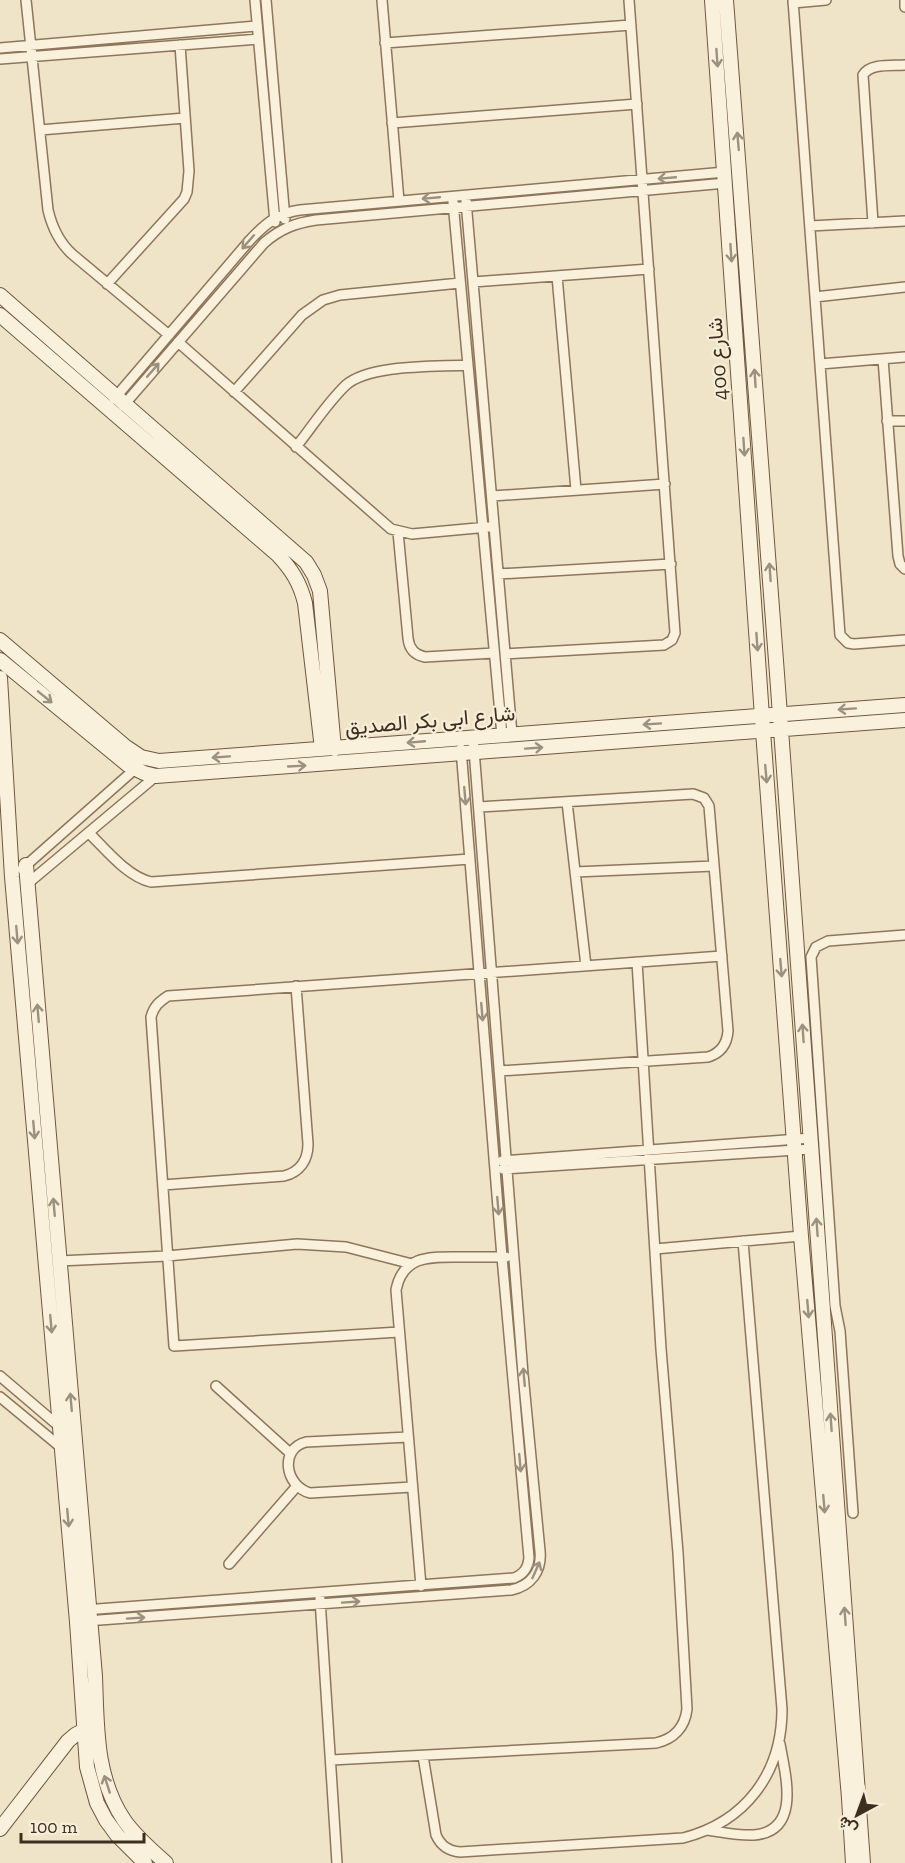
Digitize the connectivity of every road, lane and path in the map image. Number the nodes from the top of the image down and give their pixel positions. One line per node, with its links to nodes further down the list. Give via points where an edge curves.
1 (27, 0): 17 (street)
2 (255, 0): 13 (street)
3 (266, 0): 35 (street)
4 (382, 0): 15 (street)
5 (629, 0): 12 (street)
6 (712, 0): 27 (street, شارع 400, one-way to 27)
7 (726, 0): 26 (street, شارع 400, one-way to 7)
8 (826, 0): 10 (street)
9 (904, 0): 11 (street)
10 (793, 1): 39 (street)
11 (905, 7)
12 (631, 25): 15 (street); 22 (street)
13 (257, 26): 14 (street); 17 (street)
14 (258, 39): 16 (street); 36 (street)
15 (385, 43): 24 (street)
16 (180, 45): 19 (street); 23 (street)
17 (31, 46): 18 (street); 19 (street)
18 (0, 48)
19 (32, 57): 20 (street); 25 (street)
20 (0, 59)
21 (905, 65): 38 (street, via 873,67 863,75)
22 (637, 104): 24 (street); 28 (street)
23 (185, 118): 25 (street); 46 (street, via 189,171 184,199)
24 (392, 123): 32 (street)
25 (40, 130): 46 (street, via 53,227 66,249)
26 (740, 171): 27 (street); 79 (street, شارع 400, one-way to 26)
27 (726, 178): 28 (street, one-way to 28); 29 (street); 80 (street, شارع 400, one-way to 80)
28 (643, 180): 29 (street); 30 (street)
29 (643, 191): 33 (street); 42 (street)
30 (465, 195): 31 (street); 33 (street)
31 (452, 196): 32 (street, one-way to 32); 34 (street)
32 (399, 201): 35 (street)
33 (466, 207): 34 (street); 44 (street)
34 (453, 208): 40 (street, via 306,221); 45 (street)
35 (285, 213): 36 (street); 40 (street)
36 (274, 218): 41 (street); 51 (street, one-way to 51, via 256,232)
37 (905, 221): 38 (street)
38 (873, 223): 39 (street)
39 (810, 226): 49 (street)
40 (286, 227): 41 (street)
41 (276, 233): 52 (street)
42 (649, 270): 43 (street); 63 (street)
43 (556, 276): 44 (street); 64 (street)
44 (473, 282): 65 (street)
45 (460, 283): 56 (street); 57 (street, via 323,300 296,321)
46 (107, 284): 51 (street)
47 (905, 287): 49 (street)
48 (0, 295): 58 (street)
49 (815, 297): 55 (street)
50 (0, 315): 59 (street)
51 (169, 335): 58 (street)
52 (178, 342): 57 (street); 58 (street, one-way to 52)
53 (905, 357): 54 (street)
54 (884, 359): 55 (street); 60 (street)
55 (820, 364): 73 (street, via 840,635 854,644)
56 (468, 365): 62 (street, via 379,370 359,377 340,392); 67 (street)
57 (234, 392): 62 (street)
58 (121, 400): 59 (street); 86 (street, via 311,568 320,591)
59 (111, 411): 86 (street, via 278,555 296,577 305,603)
60 (888, 421): 61 (street); 70 (street, via 898,556)
61 (905, 421)
62 (296, 447): 68 (street, via 384,525)
63 (665, 484): 64 (street); 69 (street)
64 (576, 490): 65 (street)
65 (492, 496): 66 (street)
66 (494, 526): 67 (street); 71 (street)
67 (483, 528): 68 (street); 74 (street)
68 (398, 532): 74 (street, via 412,650 425,657)
69 (671, 564): 71 (street); 75 (street, via 676,630 667,644)
70 (905, 569)
71 (498, 574): 75 (street)
72 (0, 640): 86 (street, شارع ابى بكر الصديق, one-way to 72, via 159,761 141,757)
73 (905, 640)
74 (494, 653): 84 (street)
75 (505, 654): 84 (street)
76 (0, 660): 88 (street, شارع ابى بكر الصديق, one-way to 88)
77 (0, 678): 97 (street)
78 (905, 705): 79 (street, شارع ابى بكر الصديق, one-way to 79)
79 (780, 714): 80 (street, شارع ابى بكر الصديق); 82 (street, شارع 400)
80 (762, 716): 83 (street, شارع 400); 84 (street, شارع ابى بكر الصديق, one-way to 84)
81 (905, 720): 82 (street, شارع ابى بكر الصديق)
82 (781, 729): 83 (street, شارع ابى بكر الصديق); 110 (street, شارع 400, one-way to 82)
83 (763, 730): 87 (street, شارع ابى بكر الصديق, one-way to 83); 109 (street, شارع 400, one-way to 109)
84 (507, 734): 85 (street, شارع ابى بكر الصديق)
85 (467, 737): 86 (street, شارع ابى بكر الصديق, one-way to 86); 87 (street)
86 (328, 749)
87 (468, 753): 89 (street, شارع ابى بكر الصديق, one-way to 87); 91 (street); 93 (street, one-way to 93)
88 (135, 769): 89 (street, شارع ابى بكر الصديق); 94 (street)
89 (156, 776): 92 (street)
90 (567, 802): 91 (street); 95 (street, via 701,795 709,806); 96 (street)
91 (478, 807): 104 (street)
92 (89, 833): 93 (street, via 129,872 151,882); 98 (street)
93 (470, 860): 105 (street)
94 (26, 865): 97 (street); 98 (street)
95 (714, 866): 96 (street); 101 (street)
96 (575, 872): 103 (street)
97 (12, 877): 99 (street)
98 (26, 885): 99 (street); 121 (street, one-way to 98)
99 (14, 896): 127 (street, one-way to 127)
100 (905, 935): 135 (street, via 828,940 816,947 811,957)
101 (722, 956): 102 (street); 107 (street, via 728,1030 724,1046 708,1057)
102 (637, 962): 103 (street); 107 (street)
103 (585, 966): 104 (street)
104 (492, 973): 105 (street); 108 (street)
105 (479, 974): 106 (street); 112 (street, one-way to 112)
106 (296, 986): 114 (street, via 308,1144 301,1166 284,1176); 114 (street, via 168,996 154,1009 151,1017)
107 (644, 1061): 108 (street); 111 (street)
108 (499, 1071): 113 (street)
109 (795, 1144): 110 (street); 111 (street); 115 (street, شارع 400)
110 (811, 1144): 149 (street, شارع 400, one-way to 110)
111 (649, 1154): 113 (street); 117 (street)
112 (495, 1165): 113 (street); 119 (street, one-way to 119)
113 (507, 1165): 120 (street)
114 (163, 1185): 118 (street)
115 (801, 1236): 116 (street); 149 (street, شارع 400, one-way to 149)
116 (743, 1241): 117 (street); 146 (street, via 782,1709)
117 (655, 1249): 147 (street, via 678,1553 687,1709 684,1722 673,1737 656,1743)
118 (167, 1256): 121 (street); 122 (street, via 316,1244 346,1247); 123 (street, via 174,1346)
119 (502, 1257): 120 (street); 122 (street, via 430,1257); 137 (street, one-way to 137, via 529,1562 522,1574 514,1578)
120 (514, 1257): 140 (street, one-way to 120, via 512,1590 527,1584 535,1575 540,1551)
121 (59, 1261): 129 (street, one-way to 121)
122 (412, 1264): 123 (street, via 396,1290)
123 (399, 1332): 128 (street)
124 (0, 1376): 127 (street)
125 (216, 1386): 131 (street)
126 (0, 1397): 130 (street)
127 (60, 1426): 129 (street); 130 (street)
128 (408, 1437): 131 (street, via 306,1442); 134 (street)
129 (75, 1439): 132 (street)
130 (62, 1448): 132 (street); 143 (street, one-way to 143)
131 (291, 1453): 133 (street, via 288,1462)
132 (77, 1462): 143 (street)
133 (297, 1486): 134 (street, via 315,1493); 136 (street)
134 (412, 1487): 137 (street)
135 (853, 1513)
136 (229, 1564)
137 (421, 1586): 138 (street)
138 (320, 1593): 139 (street); 140 (street)
139 (192, 1602): 141 (street); 142 (street)
140 (321, 1604): 142 (street); 148 (street)
141 (111, 1608): 143 (street); 144 (street)
142 (193, 1614): 144 (street, one-way to 142)
143 (83, 1616): 144 (street); 145 (street, via 95,1676)
144 (112, 1619)
145 (90, 1727): 150 (street, via 68,1742); 153 (street, via 87,1767 97,1803 117,1835); 154 (street, one-way to 145, via 137,1837 114,1804)
146 (779, 1740): 151 (street, via 770,1770 756,1791 729,1818); 151 (street, via 788,1798 780,1821 753,1835)
147 (423, 1756): 148 (street); 151 (street, via 436,1835 454,1851 668,1840)
148 (331, 1760): 155 (street)
149 (854, 1798): 152 (street)
150 (0, 1829)
151 (707, 1830)
152 (862, 1860)
153 (145, 1863)
154 (165, 1863)
155 (337, 1863)

